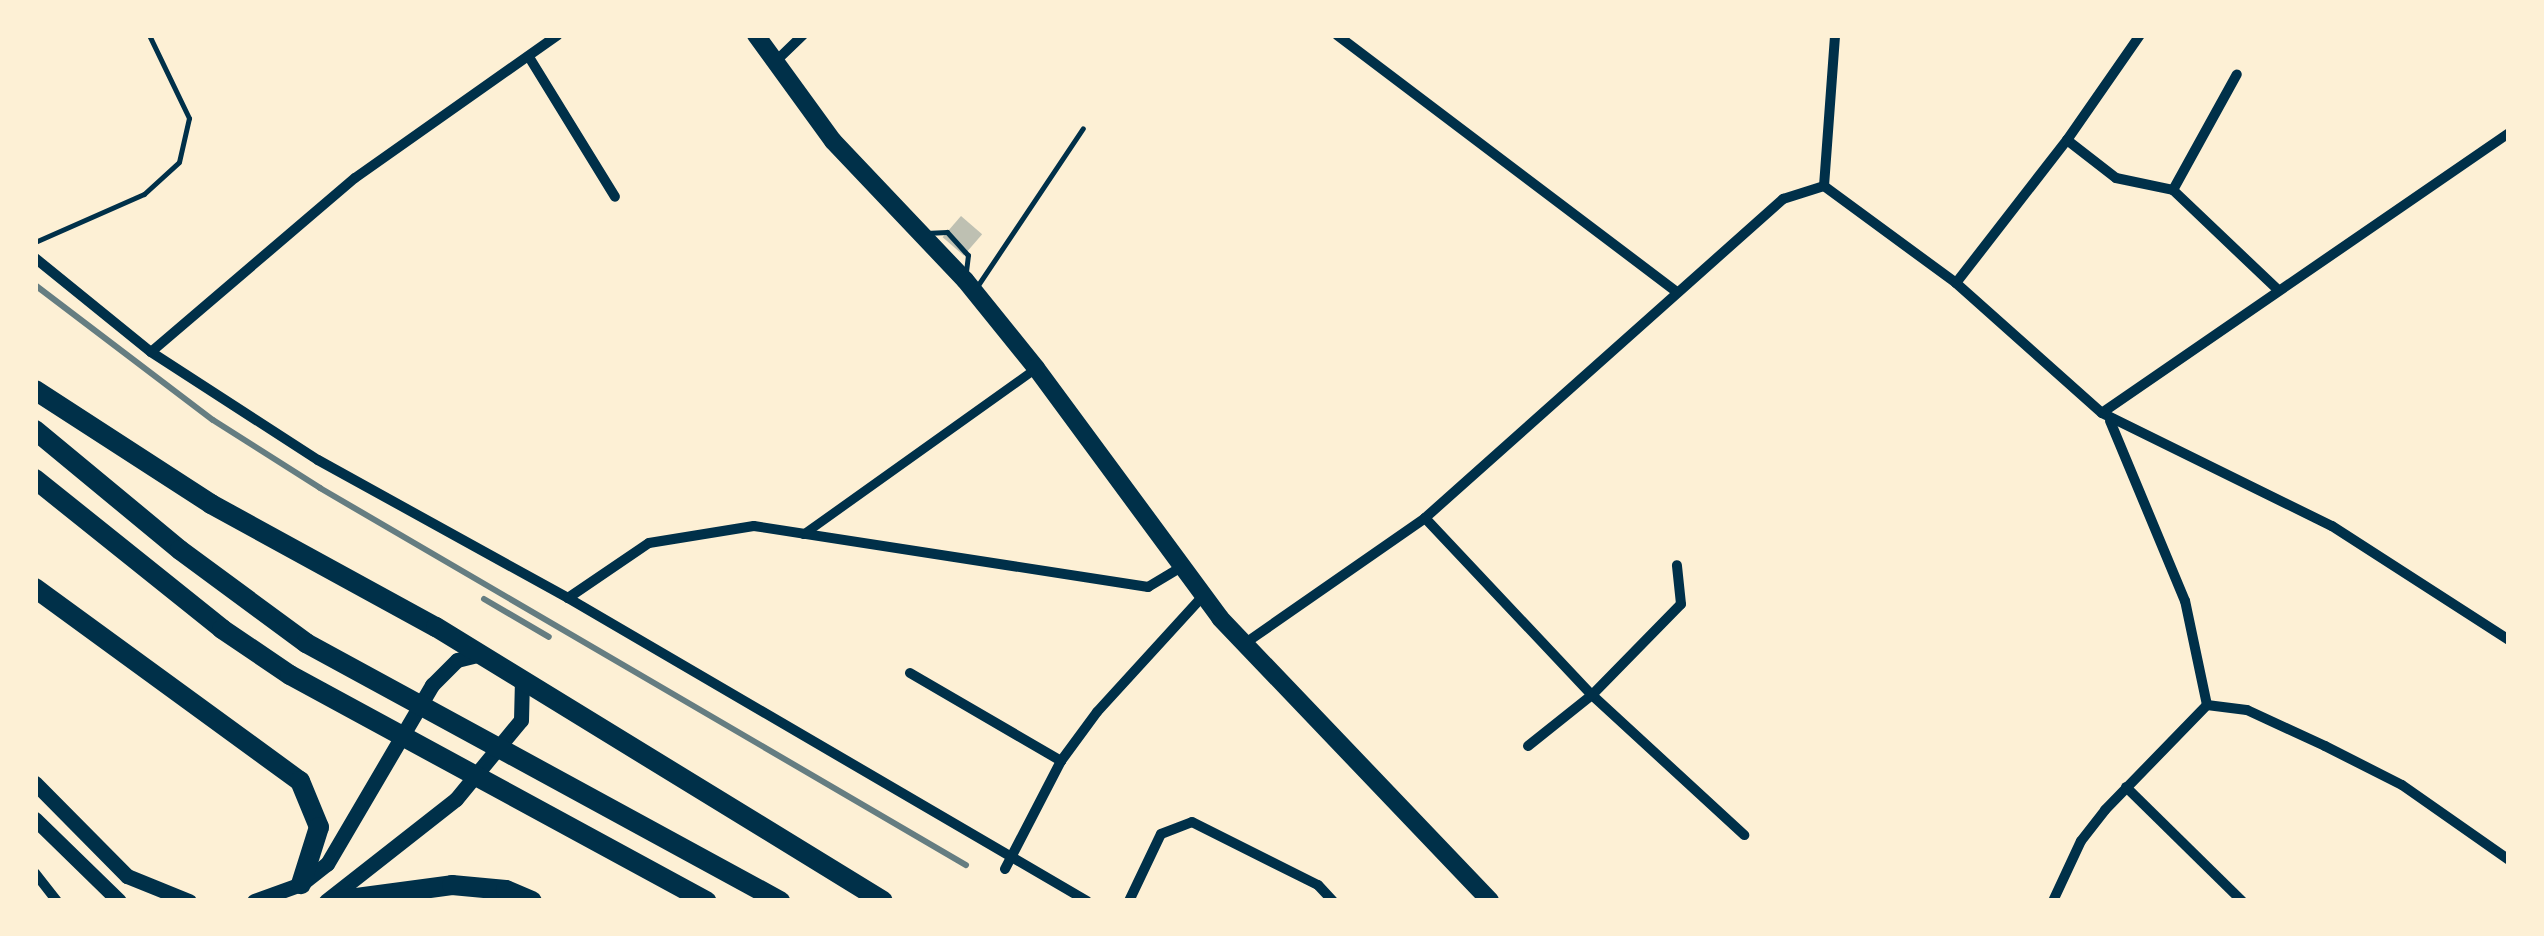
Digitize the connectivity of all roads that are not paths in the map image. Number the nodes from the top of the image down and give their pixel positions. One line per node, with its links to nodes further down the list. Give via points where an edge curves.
1 (148, 35): 17 (lane, via 189,118 179,162 144,194)
2 (558, 35): 8 (street)
3 (756, 35): 9 (main road)
4 (803, 35): 9 (street)
5 (1337, 35): 22 (street)
6 (1835, 35): 14 (street)
7 (2140, 35): 13 (street)
8 (529, 56): 16 (street); 23 (street, via 356,178)
9 (774, 62): 20 (main road, via 833,141)
10 (2236, 74): 15 (street)
11 (1083, 128): 20 (lane)
12 (2509, 133): 21 (street)
13 (2067, 140): 15 (street, via 2116,178); 19 (street)
14 (1824, 186): 19 (street); 22 (street, via 1783,198)
15 (2172, 190): 21 (street)
16 (616, 197)
17 (35, 242)
18 (35, 258): 23 (street)
19 (1956, 282): 26 (street)
20 (970, 286): 24 (main road)
21 (2278, 290): 26 (street)
22 (1677, 292): 29 (street)
23 (152, 352): 35 (street, via 318,460)
24 (1036, 368): 30 (street); 32 (main road)
25 (35, 390): 38 (highway, via 211,504)
26 (2106, 417): 36 (street, via 2265,489); 42 (street, via 2185,601)
27 (35, 430): 62 (highway, via 244,599 384,689)
28 (35, 479): 61 (highway, via 222,629)
29 (1426, 518): 37 (street); 41 (street)
30 (803, 534): 32 (street, via 1148,587); 35 (street, via 754,526 649,543)
31 (1676, 565): 41 (street, via 1682,604)
32 (1180, 568): 34 (main road)
33 (35, 588): 53 (highway, via 75,624 300,781 319,827)
34 (1203, 596): 37 (main road); 44 (street)
35 (568, 598): 49 (street)
36 (2509, 640)
37 (1243, 644): 67 (main road)
38 (482, 654): 40 (highway); 53 (main road, via 444,670 389,749 327,864)
39 (910, 673): 44 (street)
40 (522, 678): 58 (main road, via 521,720 456,798); 63 (highway)
41 (1592, 695): 43 (street); 48 (street)
42 (2207, 705): 46 (street); 50 (street, via 2247,710 2402,785)
43 (1528, 746)
44 (1061, 760): 49 (street)
45 (35, 783): 56 (main road, via 127,876)
46 (2126, 787): 68 (street, via 2081,841); 69 (street)
47 (35, 819): 55 (main road)
48 (1744, 835)
49 (1011, 856): 51 (street); 64 (street)
50 (2509, 860)
51 (1005, 869)
52 (35, 873): 54 (street)
53 (301, 884): 57 (main road)
54 (56, 901)
55 (119, 901)
56 (189, 901)
57 (254, 901)
58 (326, 901)
59 (334, 901): 60 (highway, via 452,885 506,890)
60 (532, 901)
61 (707, 901)
62 (780, 901)
63 (883, 901)
64 (1087, 901)
65 (1129, 901): 66 (street, via 1160,834 1192,822 1318,885)
66 (1333, 901)
67 (1490, 901)
68 (2053, 901)
69 (2242, 901)

